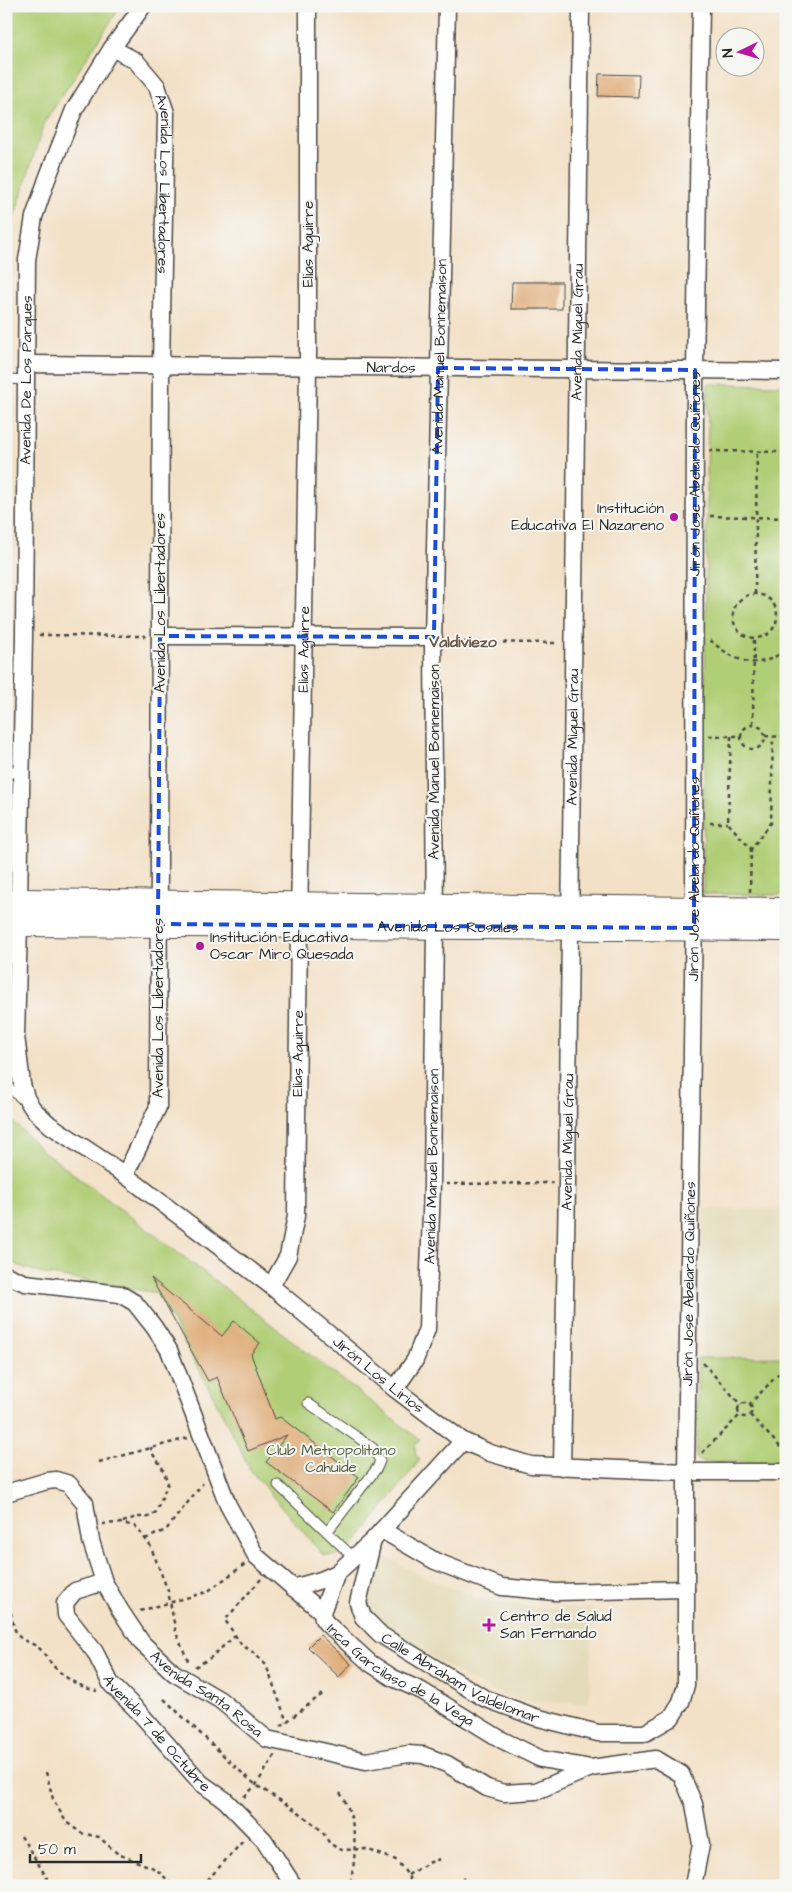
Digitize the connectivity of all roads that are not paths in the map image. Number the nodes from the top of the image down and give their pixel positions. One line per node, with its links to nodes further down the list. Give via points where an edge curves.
1 (142, 6): 6 (street, Avenida De Los Parques)
2 (308, 6): 8 (street, Elias Aguirre)
3 (447, 6): 9 (street, Avenida Manuel Bonnemaison)
4 (581, 6): 10 (street, Avenida Miguel Grau)
5 (701, 6): 11 (street, Jirón Jose Abelardo Quiñones)
6 (112, 48): 7 (street, Avenida Los Libertadores, via 136,61 157,86 166,113); 13 (street, Avenida De Los Parques, via 74,110 34,218 26,260)
7 (161, 365): 8 (street, Nardos); 13 (street, Nardos); 15 (street, Avenida Los Libertadores)
8 (308, 367): 9 (street, Nardos); 16 (street, Elias Aguirre)
9 (438, 368): 10 (street, Nardos); 17 (street, Avenida Manuel Bonnemaison)
10 (576, 369): 11 (street, Nardos); 25 (street, Avenida Miguel Grau)
11 (695, 370): 12 (street, Nardos); 26 (street, Jirón Jose Abelardo Quiñones, via 702,451 695,515)
12 (786, 371)
13 (27, 372): 14 (lane); 18 (street, Avenida De Los Parques)
14 (6, 379)
15 (160, 636): 16 (street); 22 (street, Avenida Los Libertadores)
16 (303, 636): 17 (street); 23 (street, Elias Aguirre)
17 (433, 639): 24 (street, Avenida Manuel Bonnemaison)
18 (22, 766): 19 (lane); 21 (street, Avenida De Los Parques)
19 (6, 776)
20 (786, 910): 26 (street, Avenida Los Rosales, via 750,910)
21 (19, 912): 22 (street, Avenida Los Rosales); 29 (street, Avenida De Los Parques, via 16,1036 22,1084)
22 (158, 914): 23 (street, Avenida Los Rosales); 30 (street, Avenida Los Libertadores, via 158,1107)
23 (299, 915): 24 (street, Avenida Los Rosales); 32 (street, Elias Aguirre, via 296,1216 288,1256)
24 (435, 917): 25 (street, Avenida Los Rosales); 33 (street, Avenida Manuel Bonnemaison, via 427,1329 415,1360)
25 (570, 918): 26 (street, Avenida Los Rosales); 36 (street, Avenida Miguel Grau)
26 (694, 919): 27 (street, Avenida Los Rosales); 37 (street, Jirón Jose Abelardo Quiñones)
27 (786, 929)
28 (6, 1085): 29 (lane)
29 (33, 1109): 30 (street, Jirón Los Lirios, via 50,1125)
30 (125, 1175): 32 (street, Jirón Los Lirios)
31 (6, 1275): 46 (street, Inca Garcilaso de la Vega, via 25,1284 120,1294 135,1303 169,1350 228,1505 256,1556)
32 (271, 1286): 33 (street, Jirón Los Lirios)
33 (395, 1389): 35 (street, Jirón Los Lirios)
34 (308, 1403): 41 (lane, via 374,1448 380,1460)
35 (463, 1440): 36 (street, Jirón Los Lirios, via 490,1453 531,1465); 42 (street)
36 (562, 1467): 37 (street, Jirón Los Lirios)
37 (686, 1468): 38 (street, Jirón Los Lirios); 47 (street, Jirón Jose Abelardo Quiñones)
38 (786, 1472)
39 (278, 1485): 41 (lane)
40 (6, 1493): 45 (street, Avenida Santa Rosa, via 47,1481 69,1484 85,1503 90,1541)
41 (328, 1531): 43 (lane)
42 (378, 1535): 43 (street); 47 (street, via 502,1587 555,1592); 49 (street, Calle Abraham Valdelomar, via 358,1603 363,1617 380,1636 484,1698 535,1717 598,1734)
43 (354, 1558): 44 (street)
44 (337, 1573): 46 (street); 48 (street)
45 (104, 1582): 50 (street, Avenida Santa Rosa, via 142,1643 174,1672 220,1700 273,1744 366,1761 408,1754 423,1755 447,1764 487,1788 504,1793 536,1791); 51 (street, Avenida 7 de Octubre, via 75,1591 65,1603 66,1615 95,1652 120,1695 129,1701 201,1783 225,1800 264,1840)
46 (293, 1588): 48 (street, Inca Garcilaso de la Vega)
47 (686, 1589): 49 (street, Jirón Jose Abelardo Quiñones, via 686,1685 671,1718)
48 (322, 1612): 50 (street, Inca Garcilaso de la Vega, via 322,1619 335,1633 393,1678 422,1691 502,1740 541,1759)
49 (645, 1733)
50 (591, 1768): 52 (street, Inca Garcilaso de la Vega, via 656,1758 681,1774 694,1804 701,1844)
51 (294, 1886)
52 (693, 1886)

